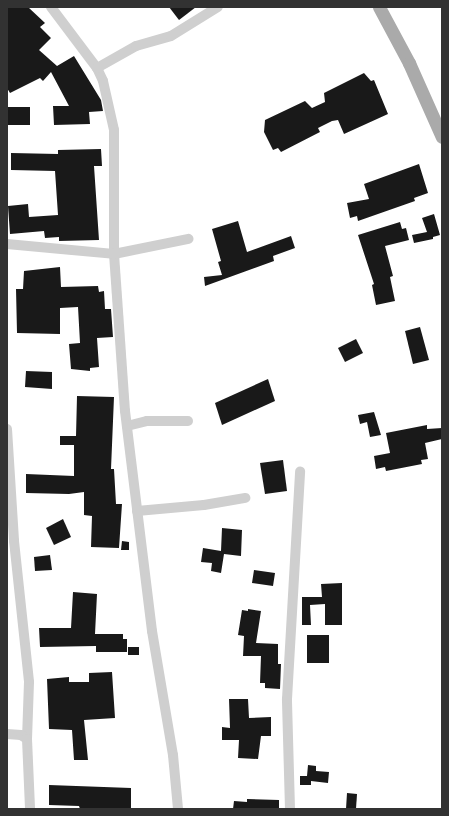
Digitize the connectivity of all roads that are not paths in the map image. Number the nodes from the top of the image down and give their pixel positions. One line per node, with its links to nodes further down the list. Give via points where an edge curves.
1 (51, 7): 4 (street)
2 (218, 7): 4 (street, via 171,36 136,46)
3 (379, 7): 5 (main road, via 409,63)
4 (97, 68): 8 (street, via 103,81 114,130)
5 (442, 137)
6 (188, 240): 8 (street)
7 (7, 244): 8 (street)
8 (114, 254): 10 (street)
9 (188, 421): 10 (street, via 147,421)
10 (128, 426): 14 (street)
11 (7, 430): 16 (street, via 19,598 29,682)
12 (300, 471): 19 (street, via 287,700)
13 (245, 498): 14 (street, via 204,506)
14 (137, 511): 18 (street, via 152,631 173,755)
15 (7, 734): 16 (street, via 21,735)
16 (27, 739): 17 (street)
17 (30, 809)
18 (178, 809)
19 (290, 809)

